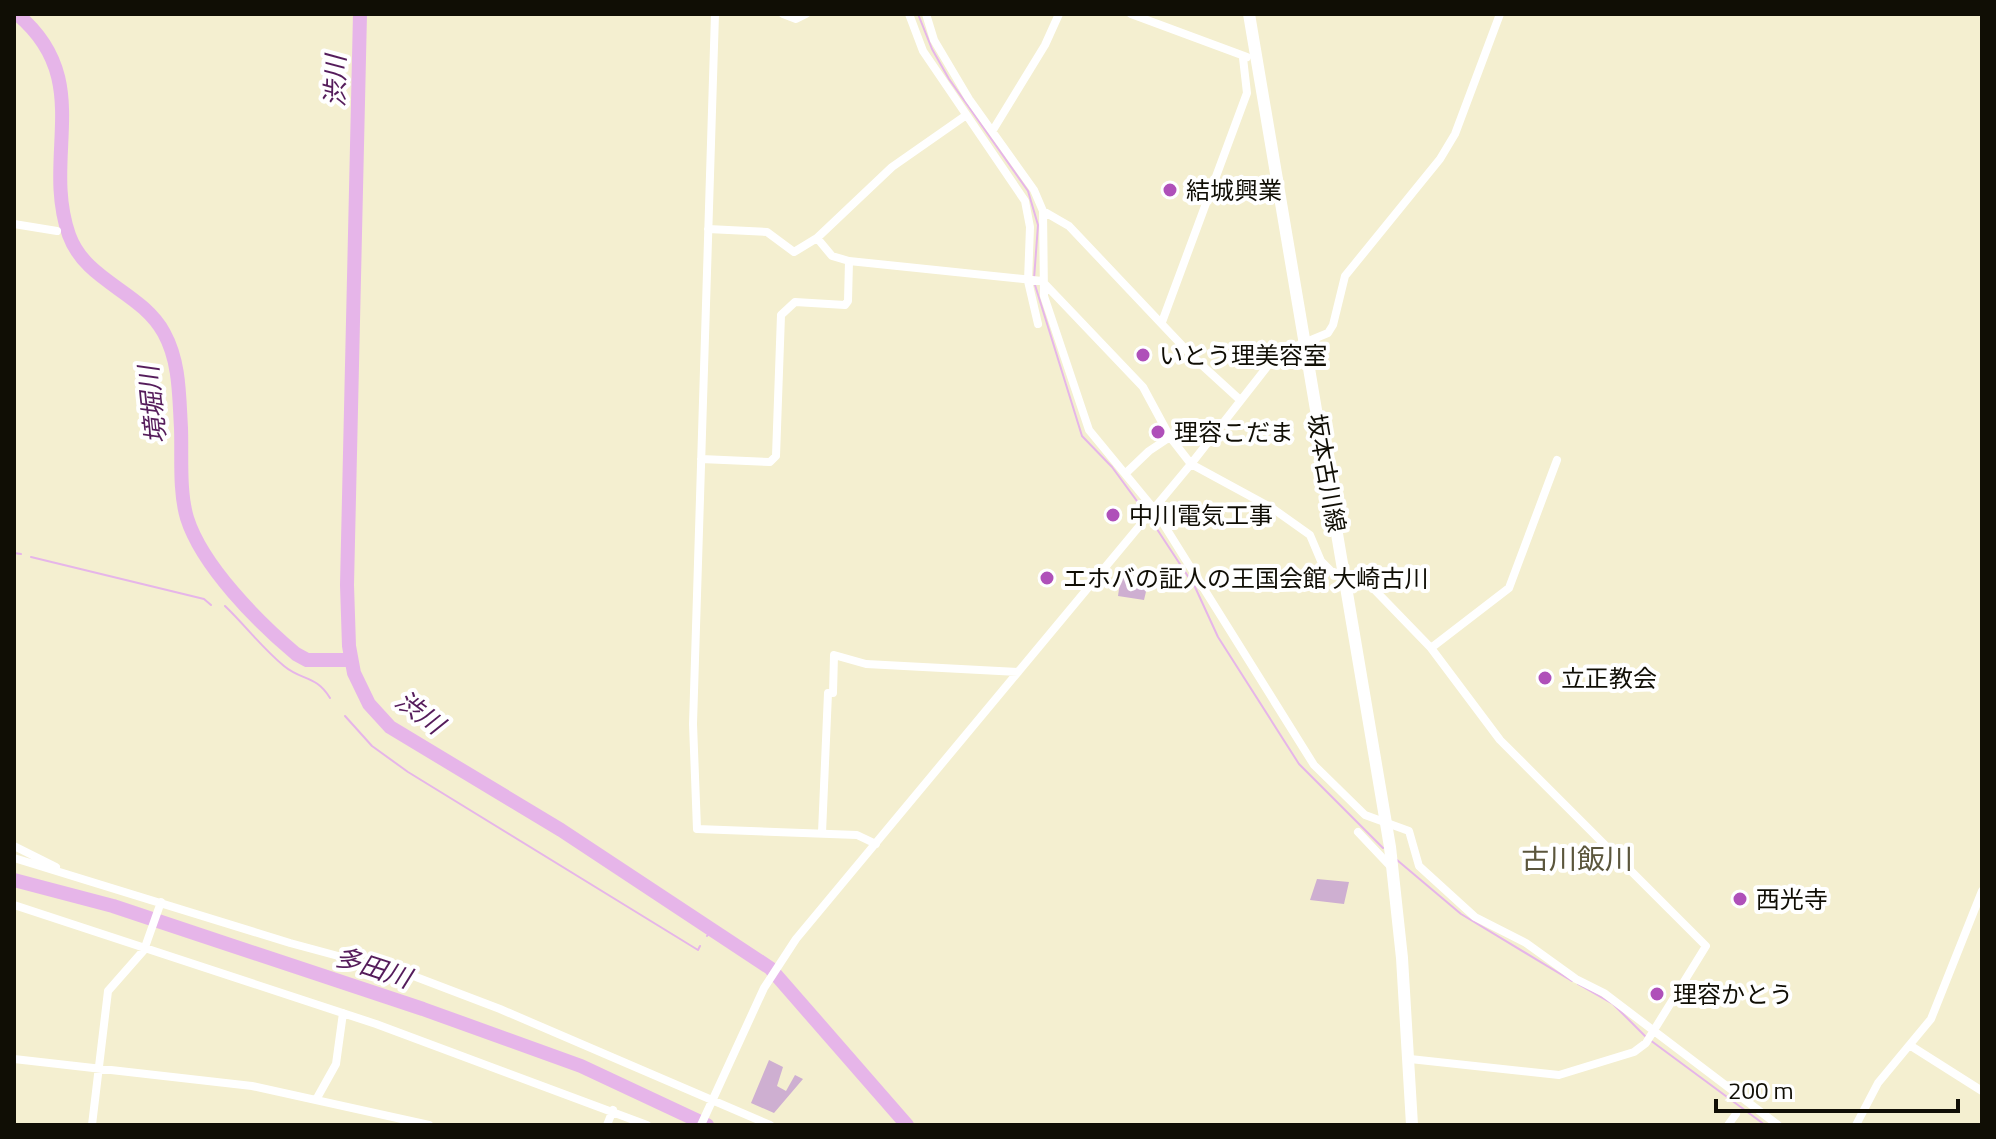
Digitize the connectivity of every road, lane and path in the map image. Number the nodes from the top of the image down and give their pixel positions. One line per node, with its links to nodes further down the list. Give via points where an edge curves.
1 (715, 14): 16 (street)
2 (783, 14): 3 (street, via 796,19)
3 (806, 14)
4 (909, 14): 11 (street, via 923,51)
5 (926, 14): 12 (street, via 939,50)
6 (1059, 14): 12 (street)
7 (1131, 14): 10 (street)
8 (1249, 14): 10 (main road, 坂本古川線)
9 (1500, 14): 23 (street, via 1455,134 1345,276 1328,333)
10 (1250, 57): 21 (street, via 1247,93); 23 (main road, 坂本古川線)
11 (965, 116): 13 (street); 18 (street, via 868,186)
12 (991, 129): 13 (street); 14 (street)
13 (980, 136): 20 (street, via 1025,201)
14 (1043, 211): 20 (street); 21 (street, via 1069,226)
15 (14, 224): 17 (street)
16 (708, 229): 18 (street, via 767,232 794,252); 26 (street)
17 (57, 231)
18 (817, 238): 19 (street, via 832,256)
19 (849, 261): 20 (street); 26 (street, via 845,305 795,302 781,315 776,456 770,462)
20 (1035, 281): 22 (street); 25 (street, via 1131,371); 29 (street, via 1085,421)
21 (1162, 322): 24 (street)
22 (1038, 324)
23 (1305, 343): 24 (street, via 1277,354); 31 (main road, 坂本古川線)
24 (1239, 399): 28 (street)
25 (1170, 437): 28 (street); 29 (street)
26 (701, 459): 36 (street, via 693,724 697,829)
27 (1557, 460): 32 (street, via 1509,588)
28 (1191, 464): 30 (street); 31 (street, via 1310,535 1324,565)
29 (1126, 473): 30 (street)
30 (1150, 514): 33 (street); 34 (street, via 1314,765 1365,815)
31 (1344, 574): 32 (street, via 1370,585); 34 (main road, 坂本古川線)
32 (1431, 648): 47 (street, via 1509,749 1706,946)
33 (1018, 672): 36 (street, via 866,664 834,655); 37 (street)
34 (1386, 824): 40 (main road, 坂本古川線); 47 (street, via 1409,831 1419,866 1475,917 1526,943)
35 (1358, 832): 40 (street)
36 (822, 833): 37 (street, via 857,835)
37 (876, 844): 54 (street, via 766,985)
38 (14, 846): 41 (street)
39 (14, 858): 41 (street)
40 (1393, 868): 50 (main road, 坂本古川線)
41 (60, 871): 44 (street)
42 (1982, 891): 48 (street, via 1931,1019)
43 (14, 905): 45 (street)
44 (160, 905): 45 (street); 54 (street, via 416,977)
45 (145, 948): 46 (street); 51 (street, via 108,991)
46 (343, 1013): 53 (street, via 336,1064); 55 (street)
47 (1653, 1031): 50 (street, via 1634,1052 1559,1075); 65 (street)
48 (1911, 1046): 52 (street); 66 (street, via 1878,1083)
49 (14, 1059): 51 (street)
50 (1410, 1059): 63 (main road, 坂本古川線)
51 (98, 1068): 53 (street); 57 (street)
52 (1982, 1091)
53 (317, 1098): 58 (street)
54 (711, 1102): 61 (street); 62 (street)
55 (613, 1110): 59 (street); 60 (street)
56 (1736, 1114): 64 (street)
57 (92, 1125)
58 (429, 1125)
59 (607, 1125)
60 (647, 1125)
61 (701, 1125)
62 (770, 1125)
63 (1412, 1125)
64 (1728, 1125)
65 (1778, 1125)
66 (1856, 1125)

